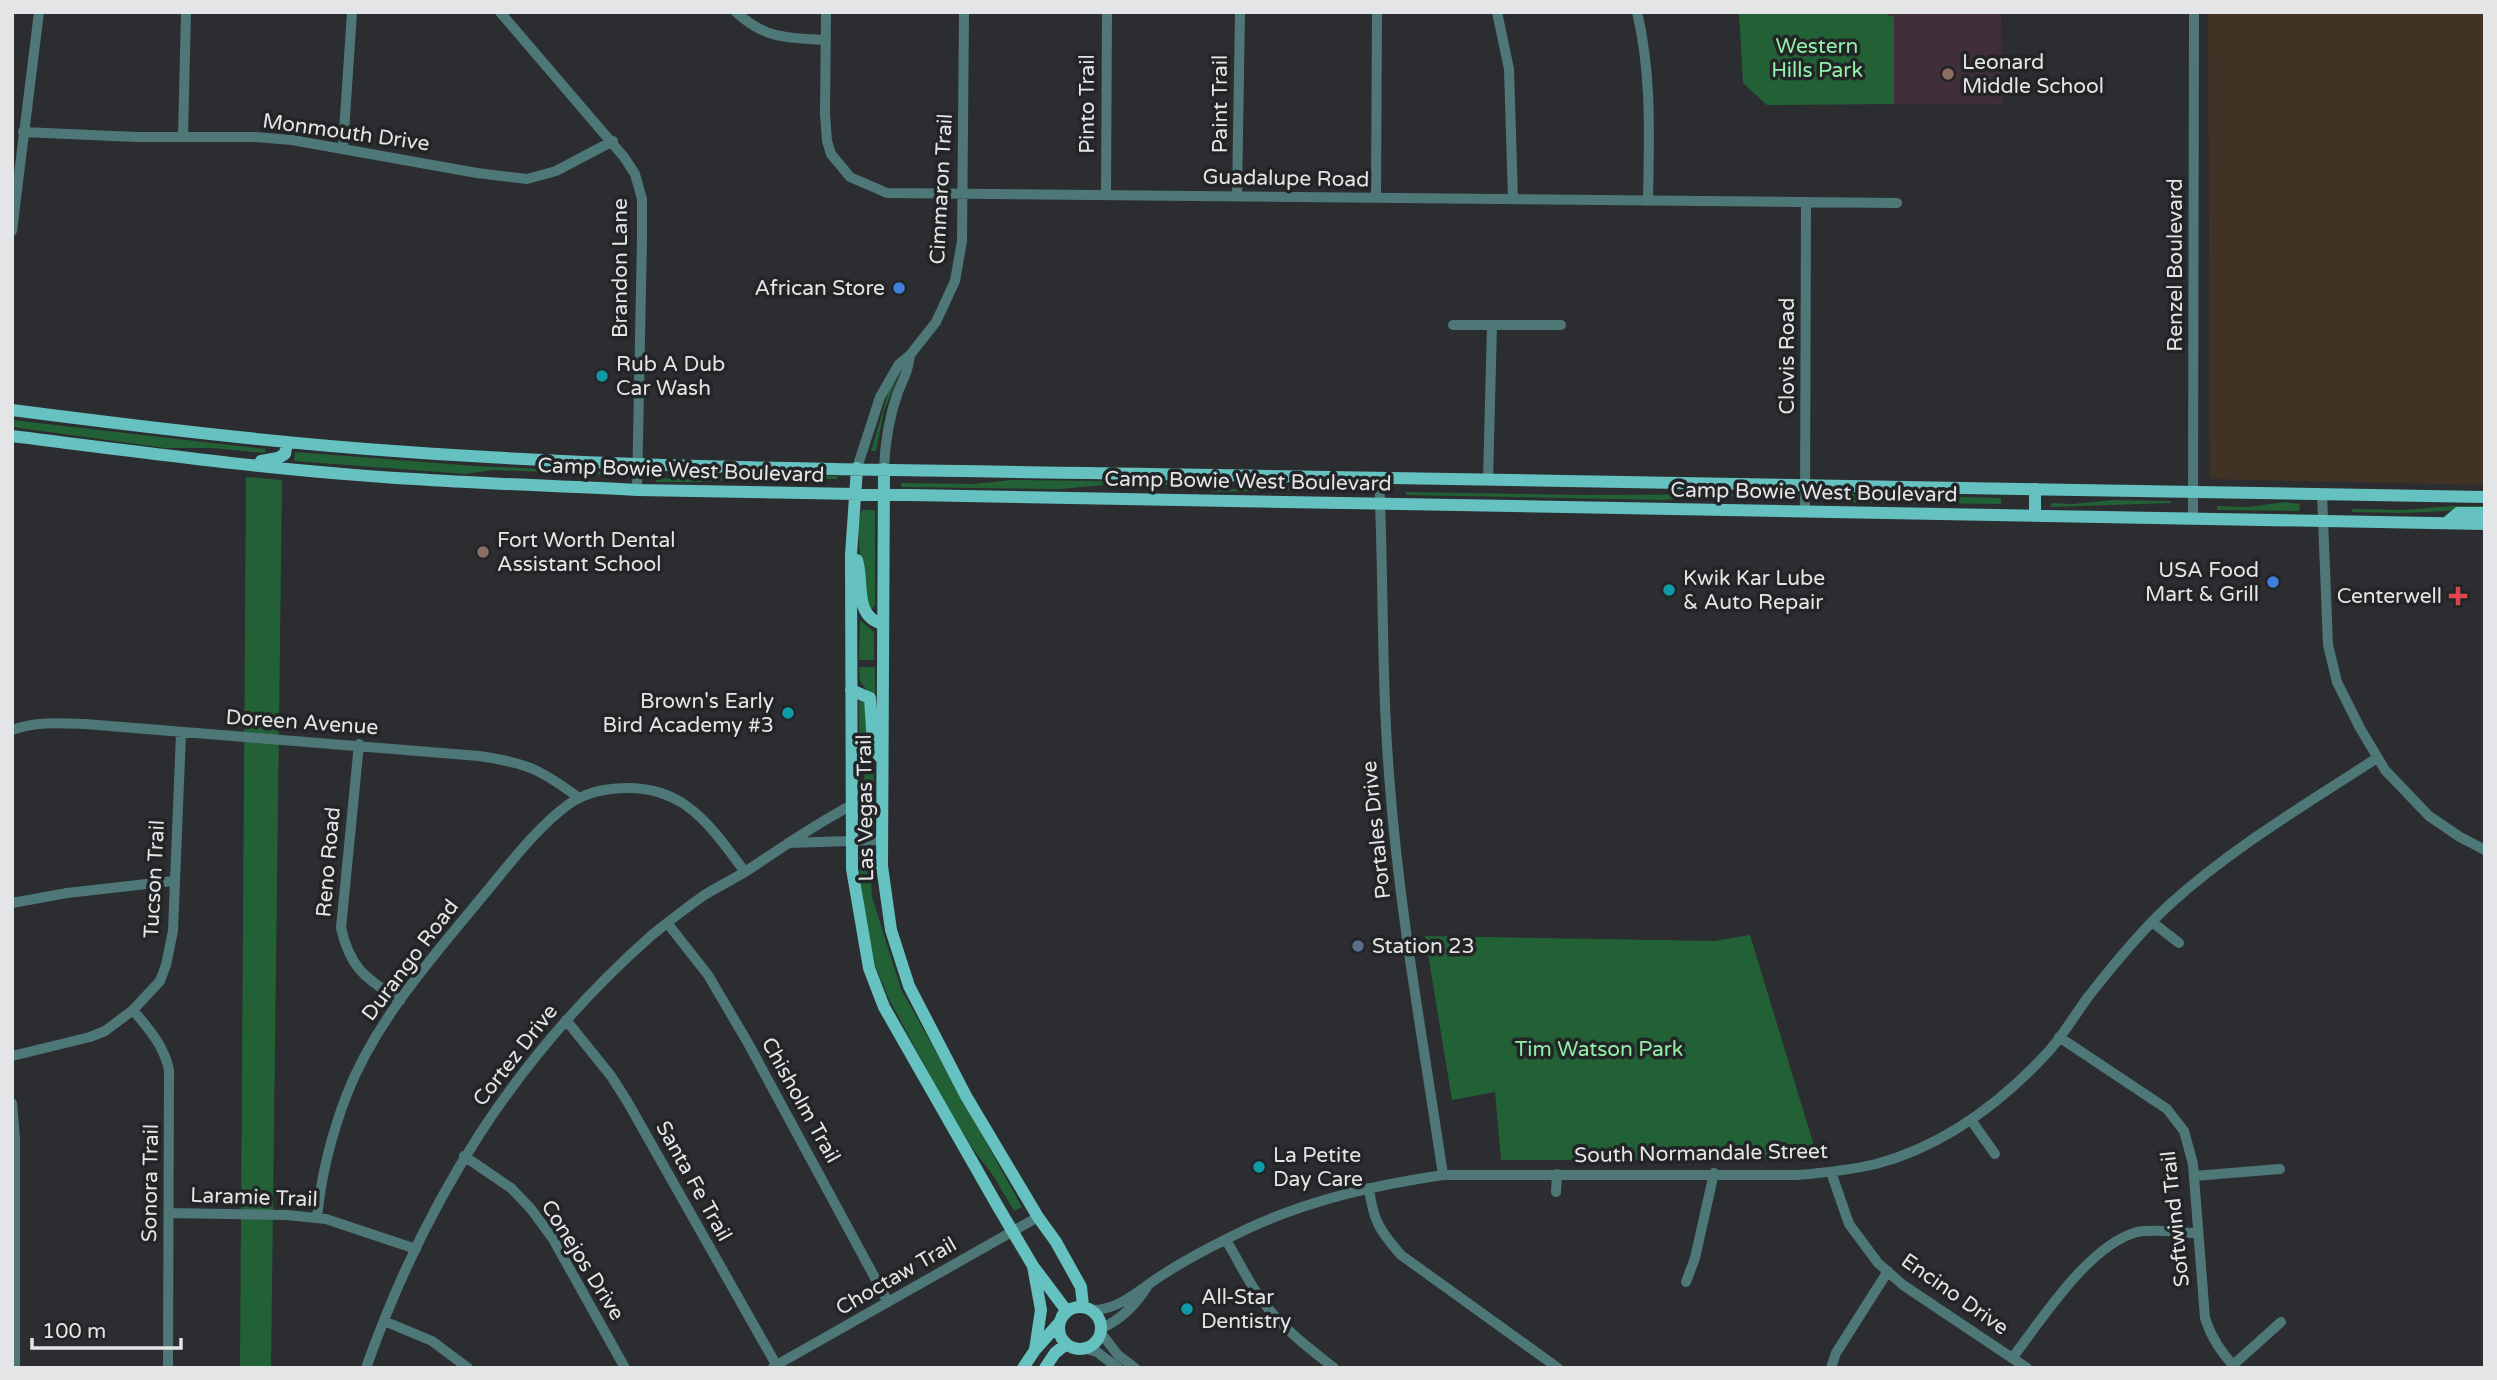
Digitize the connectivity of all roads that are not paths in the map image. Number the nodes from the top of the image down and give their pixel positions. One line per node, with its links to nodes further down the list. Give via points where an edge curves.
1 (39, 12): 15 (street)
2 (186, 12): 16 (street)
3 (352, 12): 18 (street)
4 (500, 12): 17 (street, Brandon Lane)
5 (736, 12): 14 (street, via 772,36)
6 (826, 12): 14 (street, Guadalupe Road)
7 (964, 12): 19 (street, Cimmaron Trail)
8 (1107, 12): 20 (street, Pinto Trail)
9 (1240, 12): 21 (street, Paint Trail)
10 (1377, 12): 22 (street)
11 (1497, 12): 23 (street, via 1508,69)
12 (1637, 12): 24 (street, via 1648,76)
13 (2194, 12): 45 (street, Renzel Boulevard)
14 (825, 40): 19 (street, Guadalupe Road, via 827,141 838,164 850,177 887,193)
15 (23, 132): 16 (street, Monmouth Drive); 27 (street)
16 (183, 137): 18 (street, Monmouth Drive, via 292,139)
17 (613, 141): 18 (street, Monmouth Drive, via 556,172 527,178); 36 (street, Brandon Lane, via 635,174 642,199)
18 (343, 147)
19 (963, 194): 20 (street, Guadalupe Road); 31 (street, Cimmaron Trail, via 955,281 936,323)
20 (1106, 195): 21 (street, Guadalupe Road)
21 (1237, 196): 22 (street, Guadalupe Road)
22 (1376, 198): 23 (street, Guadalupe Road)
23 (1513, 199): 24 (street, Guadalupe Road)
24 (1648, 201): 25 (street, Guadalupe Road)
25 (1806, 202): 26 (street, Guadalupe Road); 42 (street, Clovis Road)
26 (1897, 203)
27 (12, 231)
28 (1452, 325): 29 (street)
29 (1492, 325): 30 (street); 41 (street)
30 (1561, 326)
31 (910, 355): 37 (street, Cimmaron Trail, via 899,364 880,397); 38 (street, Cimmaron Trail, via 888,425)
32 (12, 410): 34 (main road, Camp Bowie West Boulevard)
33 (12, 436): 35 (main road, Camp Bowie West Boulevard)
34 (287, 442): 35 (main road, via 285,454 278,458); 36 (main road, Camp Bowie West Boulevard)
35 (215, 462): 44 (main road, Camp Bowie West Boulevard, via 415,480)
36 (638, 464): 37 (main road, Camp Bowie West Boulevard); 44 (street, Brandon Lane)
37 (857, 468): 38 (main road, Camp Bowie West Boulevard); 46 (main road, Las Vegas Trail)
38 (884, 469): 39 (main road, Camp Bowie West Boulevard); 47 (main road, Las Vegas Trail)
39 (1190, 475): 40 (main road, Camp Bowie West Boulevard); 50 (main road)
40 (1379, 478): 41 (main road, Camp Bowie West Boulevard); 51 (street, Portales Drive)
41 (1488, 480): 42 (main road, Camp Bowie West Boulevard)
42 (1805, 485): 43 (main road, Camp Bowie West Boulevard); 52 (street, Clovis Road)
43 (2035, 489): 45 (main road, Camp Bowie West Boulevard); 54 (main road)
44 (637, 490): 46 (main road, Camp Bowie West Boulevard)
45 (2195, 491): 48 (main road, Camp Bowie West Boulevard); 55 (street, Renzel Boulevard)
46 (854, 494): 47 (main road, Camp Bowie West Boulevard); 59 (main road, Las Vegas Trail)
47 (883, 494): 50 (main road, Camp Bowie West Boulevard); 60 (main road, Las Vegas Trail)
48 (2322, 495): 49 (main road, Camp Bowie West Boulevard); 56 (street)
49 (2485, 497)
50 (1190, 499): 51 (main road, Camp Bowie West Boulevard)
51 (1381, 503): 52 (main road, Camp Bowie West Boulevard); 92 (street, Portales Drive, via 1391,799)
52 (1805, 510): 54 (main road, Camp Bowie West Boulevard)
53 (2485, 513): 57 (main road, via 2458,513)
54 (2035, 515): 55 (main road, Camp Bowie West Boulevard)
55 (2193, 517): 56 (main road, Camp Bowie West Boulevard)
56 (2323, 520): 57 (main road, Camp Bowie West Boulevard); 65 (street, via 2328,645 2337,682)
57 (2446, 523): 58 (main road, Camp Bowie West Boulevard)
58 (2485, 524)
59 (851, 555): 60 (main road, via 859,567 864,611); 61 (main road, Las Vegas Trail)
60 (883, 624): 66 (main road, Las Vegas Trail)
61 (851, 690): 66 (main road, via 870,698 873,744); 68 (main road, Las Vegas Trail)
62 (12, 730): 63 (street, Doreen Avenue, via 54,723)
63 (181, 733): 64 (street, Doreen Avenue); 74 (street, Tucson Trail)
64 (359, 744): 67 (street, Doreen Avenue, via 514,762 550,776); 79 (street, Reno Road, via 341,928 350,958 359,970)
65 (2377, 758): 72 (street, via 2429,816); 76 (street, South Normandale Street, via 2223,861)
66 (883, 760): 70 (main road, Las Vegas Trail)
67 (579, 798): 73 (street, via 615,789 672,797 713,828); 79 (street, Durango Road, via 552,819 508,866)
68 (852, 805): 69 (main road, Las Vegas Trail); 71 (street, Cortez Drive)
69 (852, 840): 70 (street, Cortez Drive); 71 (street, Cortez Drive); 99 (main road, Las Vegas Trail, via 854,887 869,968 884,1007)
70 (882, 840): 98 (main road, Las Vegas Trail, via 891,930 909,986 966,1096)
71 (788, 844): 73 (street, Cortez Drive)
72 (2485, 850)
73 (745, 872): 77 (street, Cortez Drive)
74 (173, 881): 75 (street); 80 (street, Tucson Trail, via 173,931 166,965 160,981)
75 (12, 903)
76 (2152, 922): 78 (street); 82 (street, South Normandale Street)
77 (668, 924): 81 (street, Cortez Drive); 107 (street, Chisholm Trail, via 708,975 748,1043)
78 (2179, 943)
79 (400, 1001): 97 (street, Durango Road, via 346,1094 324,1169)
80 (133, 1010): 83 (street, Tucson Trail, via 90,1037); 96 (street, Sonora Trail, via 157,1039 169,1070)
81 (566, 1020): 87 (street, Cortez Drive, via 502,1098); 118 (street, Santa Fe Trail, via 627,1101)
82 (2059, 1037): 85 (street, South Normandale Street, via 1998,1100); 93 (street, Softwind Trail, via 2168,1109 2184,1130)
83 (12, 1056)
84 (12, 1103): 119 (street)
85 (1971, 1120): 86 (street); 89 (street, South Normandale Street, via 1892,1159)
86 (1995, 1154)
87 (464, 1156): 102 (street, Cortez Drive); 123 (street, Conejos Drive, via 531,1209 553,1239)
88 (2280, 1169): 93 (street)
89 (1831, 1172): 90 (street, South Normandale Street); 104 (street, Encino Drive, via 1849,1224)
90 (1714, 1173): 91 (street, South Normandale Street); 105 (street)
91 (1556, 1174): 92 (street, South Normandale Street); 95 (street)
92 (1443, 1175): 94 (street, South Normandale Street)
93 (2194, 1176): 100 (street, Softwind Trail)
94 (1369, 1188): 101 (street, South Normandale Street, via 1279,1215); 129 (street, via 1375,1221 1401,1255)
95 (1556, 1192)
96 (169, 1213): 97 (street, Laramie Trail); 120 (street, Sonora Trail)
97 (317, 1217): 102 (street, Laramie Trail)
98 (1038, 1217): 99 (street, Choctaw Trail); 108 (main road, Las Vegas Trail, via 1081,1287)
99 (1014, 1231): 103 (main road, Las Vegas Trail); 107 (street, Choctaw Trail)
100 (2197, 1233): 116 (street, via 2148,1231 2120,1240 2067,1286); 117 (street, Softwind Trail, via 2204,1318)
101 (1226, 1240): 106 (street, South Normandale Street); 128 (street, via 1273,1314)
102 (416, 1249): 110 (street, Cortez Drive)
103 (1033, 1266): 109 (main road, via 1066,1310); 115 (main road, via 1041,1310)
104 (1888, 1272): 116 (street, Encino Drive); 130 (street)
105 (1686, 1282)
106 (1147, 1287): 108 (street, South Normandale Street, via 1114,1307); 112 (street, South Normandale Street, via 1127,1311)
107 (888, 1302): 118 (street, Choctaw Trail)
108 (1087, 1308): 109 (main road, via 1068,1310); 112 (main road, via 1100,1321)
109 (1061, 1319): 113 (main road, via 1060,1338); 115 (main road)
110 (384, 1321): 121 (street, Cortez Drive); 122 (street, via 432,1341)
111 (2281, 1322): 117 (street)
112 (1101, 1331): 114 (main road, via 1098,1341); 127 (street, via 1118,1355)
113 (1065, 1345): 114 (main road); 125 (main road)
114 (1084, 1348): 126 (street)
115 (1035, 1350): 124 (main road)
116 (2013, 1357): 131 (street, Encino Drive)
117 (2234, 1366)
118 (776, 1367)
119 (15, 1368)
120 (168, 1368)
121 (366, 1368)
122 (468, 1368)
123 (625, 1368)
124 (1023, 1368)
125 (1045, 1368)
126 (1118, 1368)
127 (1135, 1368)
128 (1335, 1368)
129 (1558, 1368)
130 (1831, 1368)
131 (2027, 1368)

